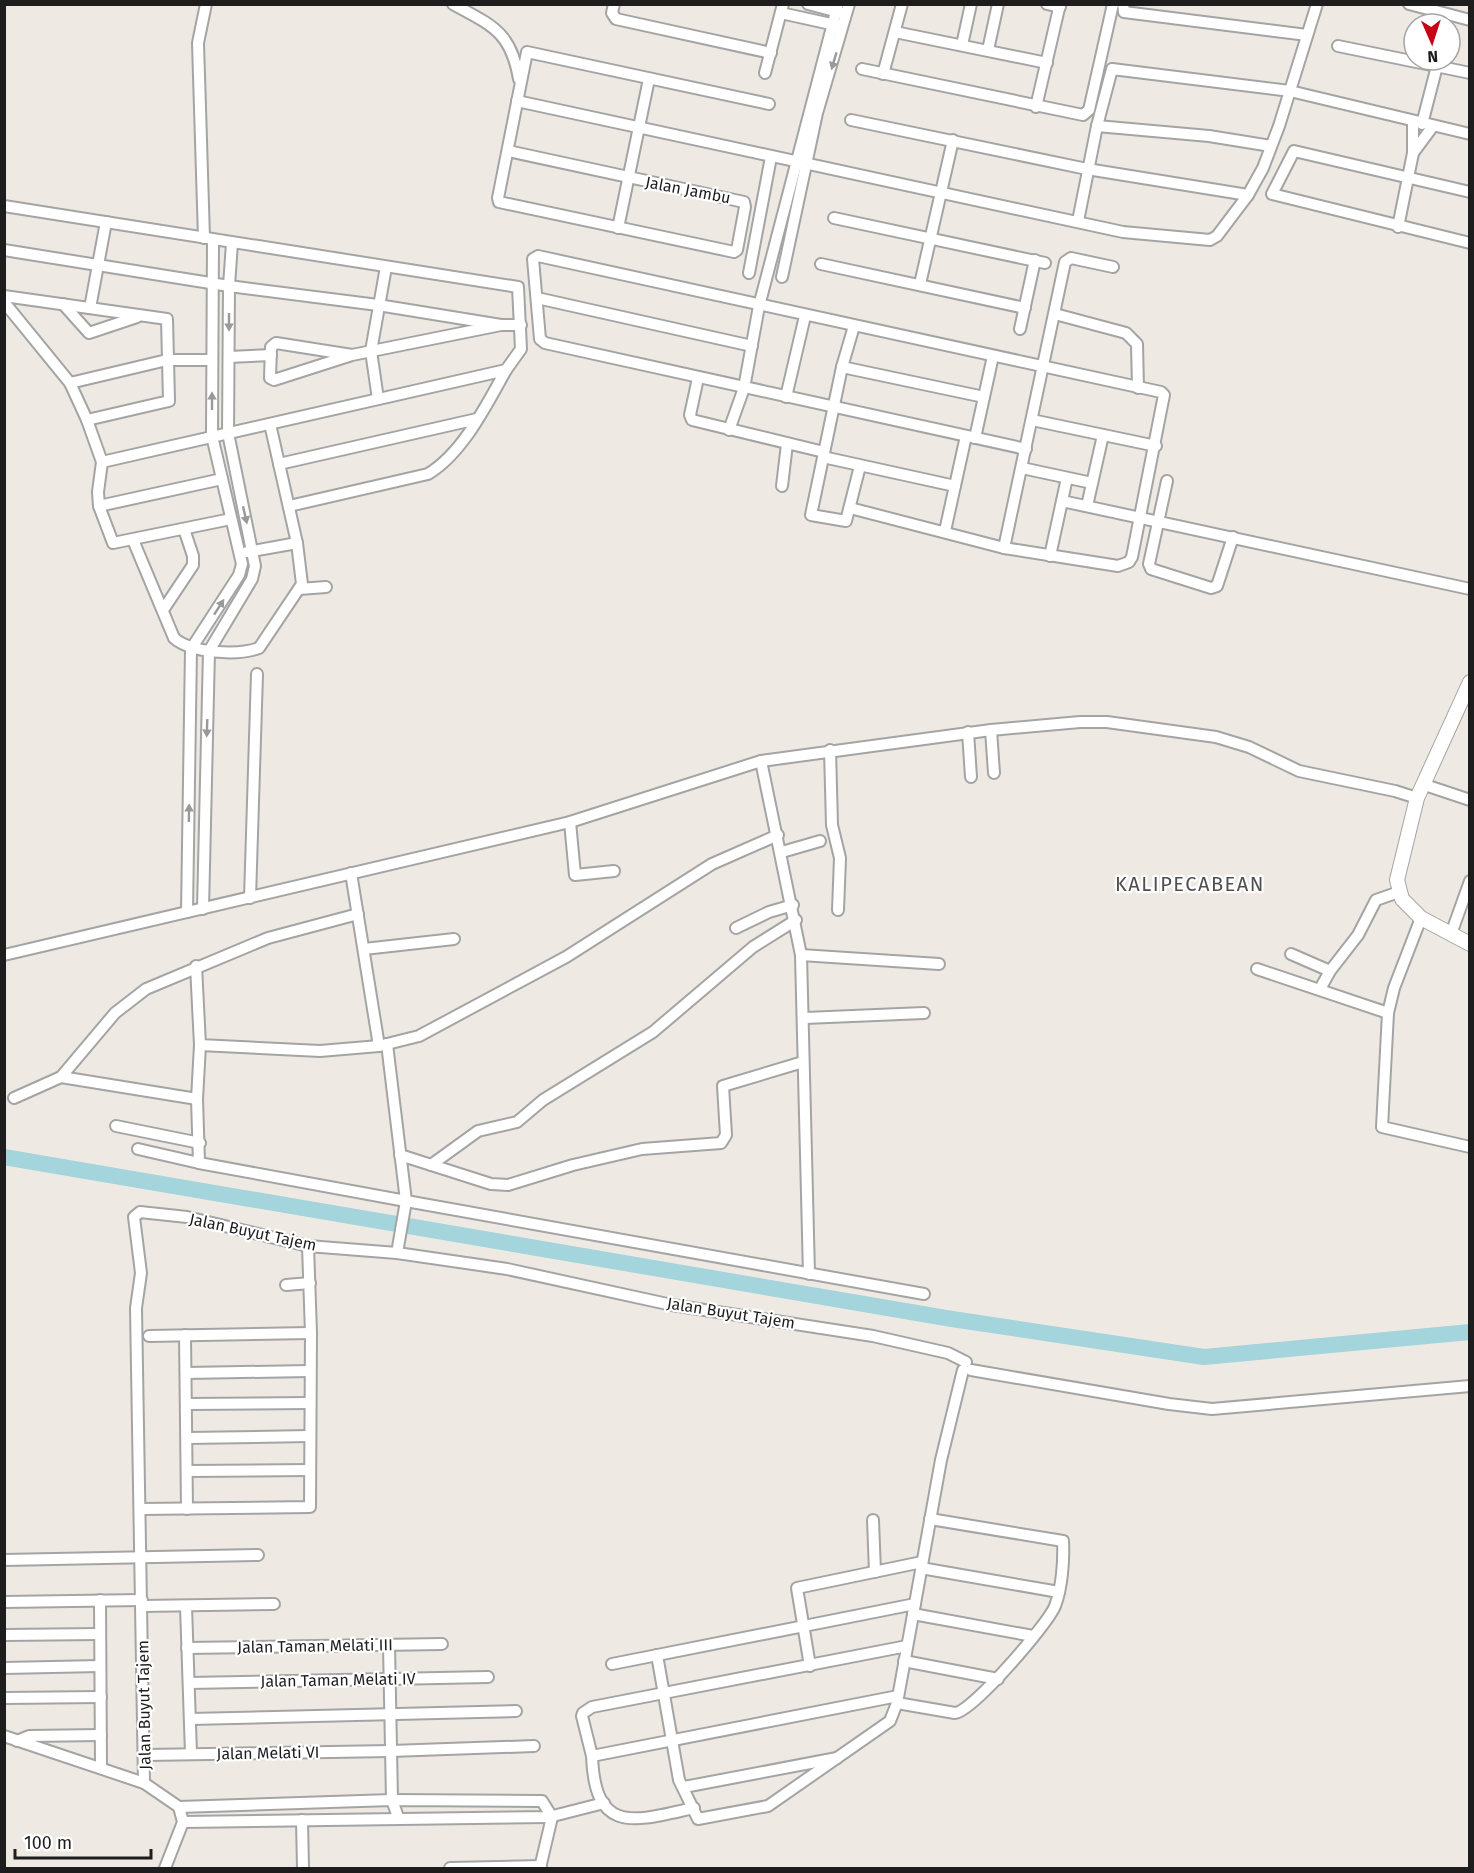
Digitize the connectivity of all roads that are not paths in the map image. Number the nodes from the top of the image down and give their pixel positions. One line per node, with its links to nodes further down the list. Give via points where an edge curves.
1 (206, 4): 60 (street, via 198,43)
2 (453, 4): 31 (street, via 510,43)
3 (614, 4): 23 (street, via 612,13 616,19)
4 (808, 4): 15 (street)
5 (902, 4): 18 (street)
6 (971, 4): 20 (street)
7 (998, 4): 22 (street)
8 (1047, 4): 13 (street)
9 (1113, 4): 35 (street, via 1089,110 1080,115)
10 (1123, 4): 19 (street, via 1124,12)
11 (1317, 4): 19 (street)
12 (1409, 4): 16 (street)
13 (1060, 6): 25 (street)
14 (782, 9): 17 (street); 23 (street)
15 (842, 9): 17 (street)
16 (1470, 21)
17 (838, 26): 46 (street)
18 (895, 32): 20 (street); 29 (street)
19 (1308, 35): 32 (street)
20 (962, 45): 22 (street)
21 (1338, 45): 24 (street)
22 (988, 50): 25 (street)
23 (771, 53): 28 (street)
24 (1402, 59)
25 (1047, 63): 35 (street)
26 (862, 69): 29 (street)
27 (1436, 72): 37 (street)
28 (765, 73)
29 (884, 74): 35 (street)
30 (649, 79): 31 (street, via 528,52); 34 (street); 39 (street)
31 (520, 85): 33 (street)
32 (1298, 92): 37 (street); 38 (street, via 1116,69 1110,73); 42 (street)
33 (517, 101): 39 (street); 43 (street)
34 (769, 104)
35 (1036, 107)
36 (851, 120): 41 (street)
37 (1423, 124): 40 (street); 44 (street); 44 (street)
38 (1097, 126): 42 (street, via 1193,134); 47 (street)
39 (638, 128): 45 (street); 49 (street)
40 (1470, 134)
41 (953, 140): 47 (street); 50 (street)
42 (1271, 146): 52 (street)
43 (508, 151): 49 (street, Jalan Jambu); 58 (street, via 499,202)
44 (1413, 153): 48 (street)
45 (771, 157): 46 (street); 68 (street)
46 (802, 163): 50 (street); 69 (street); 78 (street)
47 (1087, 169): 52 (street); 55 (street)
48 (1408, 177): 51 (street); 57 (street); 57 (street, via 1294,150 1272,193)
49 (629, 178): 58 (street); 58 (street, Jalan Jambu, via 741,201 745,204 737,250)
50 (940, 192): 55 (street); 59 (street)
51 (1470, 192)
52 (1248, 195): 55 (street, via 1210,240 1123,232)
53 (4, 206): 56 (street)
54 (834, 218): 59 (street)
55 (1078, 221)
56 (106, 222): 60 (street); 65 (street)
57 (1398, 227): 62 (street)
58 (618, 228)
59 (930, 238): 71 (street); 80 (street, via 1040,262)
60 (209, 239): 61 (street); 70 (street)
61 (232, 243): 66 (street); 72 (street)
62 (1470, 243)
63 (4, 250): 65 (street)
64 (821, 264): 71 (street)
65 (98, 265): 70 (street); 79 (street)
66 (386, 267): 77 (street); 84 (street, via 517,286)
67 (1113, 267): 81 (street, via 1071,258 1066,261)
68 (749, 273)
69 (782, 278)
70 (211, 283): 72 (street); 95 (street)
71 (920, 284): 80 (street)
72 (229, 286): 77 (street); 93 (street, one-way to 93)
73 (4, 296): 76 (street)
74 (537, 298): 78 (street, via 532,260 538,256); 84 (street); 88 (street)
75 (4, 302): 100 (street)
76 (63, 304): 79 (street); 82 (street, via 89,333)
77 (378, 305): 85 (street); 89 (street)
78 (759, 306): 83 (street); 88 (street)
79 (90, 308): 82 (street)
80 (1025, 308): 87 (street)
81 (1055, 314): 97 (street); 102 (street, via 1126,333 1133,339 1137,344)
82 (138, 316): 94 (street, via 167,319)
83 (805, 316): 86 (street); 103 (street)
84 (528, 320): 85 (street); 98 (street, via 521,348); 99 (street, via 545,344)
85 (501, 325): 89 (street)
86 (854, 326): 92 (street); 96 (street)
87 (1020, 329)
88 (753, 346): 101 (street)
89 (371, 351): 91 (street); 105 (street)
90 (271, 355): 91 (street, via 276,344); 91 (street, via 270,378 274,380); 93 (street)
91 (352, 355)
92 (993, 356): 97 (street); 104 (street)
93 (229, 357): 112 (street)
94 (167, 360): 95 (street); 100 (street); 108 (street, via 168,401)
95 (212, 360): 114 (street, one-way to 95)
96 (842, 367): 104 (street); 106 (street)
97 (1044, 367): 102 (street); 109 (street)
98 (506, 370): 105 (street); 107 (street)
99 (698, 378): 101 (street); 111 (street, via 692,420)
100 (70, 383): 108 (street)
101 (744, 388): 103 (street); 111 (street)
102 (1138, 388): 117 (street, via 1164,395)
103 (786, 397): 106 (street)
104 (984, 397): 115 (street)
105 (378, 399): 110 (street)
106 (833, 407): 115 (street); 119 (street)
107 (477, 419): 121 (street); 132 (street, via 448,459 428,474)
108 (87, 420): 120 (street)
109 (1032, 420): 113 (street); 118 (street)
110 (270, 424): 112 (street); 121 (street)
111 (729, 430): 116 (street)
112 (228, 433): 114 (street); 143 (street, one-way to 143)
113 (1103, 435): 117 (street); 127 (street)
114 (212, 436): 120 (street); 125 (street)
115 (970, 437): 118 (street); 129 (street)
116 (787, 444): 119 (street); 128 (street)
117 (1156, 446): 135 (street)
118 (1026, 449): 123 (street)
119 (823, 454): 122 (street); 134 (street, via 811,515 843,523)
120 (102, 462): 131 (street)
121 (279, 464): 132 (street)
122 (860, 466): 129 (street); 134 (street)
123 (1022, 468): 124 (street); 142 (street)
124 (1067, 478): 127 (street); 130 (street)
125 (222, 479): 131 (street); 136 (street)
126 (1167, 481): 135 (street)
127 (1092, 483): 133 (street)
128 (782, 486)
129 (955, 486): 138 (street)
130 (1062, 501): 133 (street); 145 (street)
131 (99, 506): 140 (street, via 112,541)
132 (289, 506): 141 (street)
133 (1087, 506): 135 (street)
134 (850, 508): 138 (street)
135 (1151, 518): 139 (street); 139 (street, via 1151,569 1211,588 1218,584); 145 (street, via 1132,556 1123,564)
136 (231, 519): 137 (street); 144 (street)
137 (184, 529): 140 (street); 149 (street, via 192,565)
138 (945, 531): 142 (street)
139 (1233, 537): 148 (street)
140 (133, 540): 149 (street)
141 (297, 543): 143 (street); 147 (street, via 302,574)
142 (1004, 548): 145 (street)
143 (253, 551): 144 (street); 150 (street, via 252,579)
144 (240, 554): 151 (street, one-way to 144, via 239,575)
145 (1050, 556)
146 (326, 587): 147 (street)
147 (299, 589): 150 (street, via 259,648)
148 (1470, 589)
149 (163, 610): 151 (street, via 174,638)
150 (209, 654): 151 (street); 166 (street, one-way to 166)
151 (191, 659): 167 (street, one-way to 151)
152 (257, 674): 173 (street)
153 (1469, 688): 160 (street)
154 (991, 730): 155 (street); 158 (street); 161 (street, via 1107,722 1216,737 1249,747 1299,771)
155 (968, 732): 156 (street); 159 (street)
156 (830, 750): 157 (street); 176 (street, via 832,825 840,858)
157 (761, 761): 163 (street); 164 (street)
158 (994, 772)
159 (971, 777)
160 (1425, 785): 161 (street); 162 (street)
161 (1417, 798): 172 (street, via 1397,873)
162 (1470, 800)
163 (570, 822): 169 (street, via 575,875); 170 (street)
164 (778, 835): 168 (street); 198 (street, via 712,864 566,957 433,1031)
165 (820, 841): 168 (street)
166 (204, 848): 167 (street); 175 (street)
167 (188, 849): 177 (street)
168 (782, 852): 174 (street)
169 (614, 871)
170 (355, 873): 173 (street); 178 (street)
171 (1470, 881): 182 (street)
172 (1399, 892): 179 (street); 192 (street, via 1376,900 1358,935)
173 (250, 898): 175 (street)
174 (793, 905): 180 (street); 181 (street)
175 (203, 909): 177 (street)
176 (838, 910)
177 (187, 912): 187 (street)
178 (358, 914): 185 (street); 190 (street, via 268,938)
179 (1421, 918): 182 (street); 194 (street)
180 (796, 920): 188 (street); 209 (street, via 753,947 653,1032 543,1100 517,1122 478,1131)
181 (736, 928)
182 (1451, 934): 184 (street)
183 (454, 939): 185 (street)
184 (1470, 944)
185 (364, 949): 198 (street)
186 (1291, 954): 192 (street)
187 (4, 955)
188 (801, 955): 189 (street); 196 (street)
189 (939, 964)
190 (196, 966): 197 (street); 200 (street, via 146,989 128,1002)
191 (1257, 969): 193 (street)
192 (1330, 971): 193 (street)
193 (1320, 989): 194 (street)
194 (1388, 1012): 205 (street, via 1382,1128)
195 (924, 1013): 196 (street)
196 (805, 1018): 199 (street)
197 (200, 1044): 198 (street, via 320,1051); 202 (street)
198 (383, 1045): 207 (street)
199 (803, 1062): 209 (street, via 723,1086 726,1135 722,1143 642,1149 508,1185 491,1184); 213 (street)
200 (61, 1077): 201 (street); 202 (street)
201 (14, 1098)
202 (197, 1099): 204 (street)
203 (116, 1126): 204 (street)
204 (200, 1143): 208 (street)
205 (1470, 1147)
206 (138, 1149): 208 (street)
207 (400, 1155): 209 (street); 210 (street)
208 (199, 1163): 210 (street)
209 (431, 1165)
210 (406, 1203): 212 (street); 213 (street)
211 (308, 1246): 212 (street, Jalan Buyut Tajem); 214 (street); 230 (street, Jalan Buyut Tajem, via 187,1217 136,1214 141,1273 136,1301)
212 (397, 1250): 220 (street, Jalan Buyut Tajem, via 550,1277 672,1305 873,1336 948,1353)
213 (809, 1274): 216 (street)
214 (310, 1283): 215 (street); 217 (street)
215 (286, 1285)
216 (924, 1294)
217 (311, 1333): 218 (street); 221 (street)
218 (185, 1335): 219 (street); 222 (street)
219 (148, 1336)
220 (967, 1367): 223 (street, Jalan Buyut Tajem, via 1212,1409); 232 (street, via 941,1460)
221 (310, 1371): 222 (street); 224 (street)
222 (186, 1373): 225 (street)
223 (1470, 1386)
224 (310, 1403): 225 (street); 226 (street)
225 (186, 1404): 227 (street)
226 (310, 1436): 227 (street); 228 (street)
227 (187, 1438): 229 (street)
228 (310, 1470): 229 (street); 231 (street, via 310,1507)
229 (187, 1471): 231 (street)
230 (140, 1509): 231 (street); 235 (street, Jalan Buyut Tajem)
231 (187, 1509)
232 (930, 1519): 237 (street); 239 (street, via 1063,1541)
233 (873, 1520): 238 (street)
234 (258, 1555): 235 (street)
235 (141, 1556): 236 (street); 242 (street, Jalan Buyut Tajem)
236 (4, 1560)
237 (922, 1565): 238 (street); 239 (street); 245 (street)
238 (875, 1572): 246 (street, via 798,1588)
239 (1059, 1592): 249 (street, via 1055,1606)
240 (100, 1600): 241 (street); 242 (street); 247 (street)
241 (4, 1602)
242 (142, 1603): 244 (street); 278 (street, Jalan Buyut Tajem)
243 (274, 1604): 244 (street)
244 (186, 1606): 253 (street)
245 (914, 1609): 246 (street); 249 (street); 252 (street)
246 (802, 1626): 254 (street); 258 (street)
247 (100, 1634): 248 (street); 257 (street)
248 (4, 1635)
249 (1033, 1636): 262 (street)
250 (442, 1644): 251 (street, Jalan Taman Melati III)
251 (389, 1645): 253 (street, Jalan Taman Melati III); 261 (street)
252 (907, 1646): 255 (street); 258 (street)
253 (188, 1648): 263 (street)
254 (657, 1655): 256 (street); 264 (street)
255 (904, 1661): 262 (street); 267 (street)
256 (612, 1664)
257 (100, 1666): 259 (street); 265 (street)
258 (810, 1666): 264 (street)
259 (4, 1668)
260 (488, 1677): 261 (street, Jalan Taman Melati IV)
261 (390, 1679): 263 (street, Jalan Taman Melati IV); 269 (street)
262 (998, 1679): 267 (street, via 959,1713)
263 (189, 1683): 270 (street)
264 (664, 1694): 273 (street); 279 (street, via 587,1710 582,1716)
265 (101, 1697): 266 (street); 271 (street)
266 (4, 1698)
267 (897, 1699): 273 (street); 280 (street, via 890,1721)
268 (516, 1711): 269 (street)
269 (391, 1714): 270 (street); 276 (street)
270 (190, 1719): 277 (street)
271 (101, 1735): 274 (street, via 29,1736); 281 (street)
272 (4, 1736): 274 (street)
273 (673, 1740): 279 (street); 283 (street, via 678,1775)
274 (17, 1741): 281 (street)
275 (534, 1746): 276 (street, Jalan Melati VI)
276 (391, 1751): 277 (street, Jalan Melati VI); 284 (street)
277 (191, 1754): 278 (street, Jalan Melati VI)
278 (146, 1755): 282 (street, Jalan Buyut Tajem)
279 (592, 1756): 285 (street)
280 (841, 1757): 283 (street); 287 (street, via 768,1806 699,1819)
281 (101, 1767): 282 (street)
282 (144, 1783): 286 (street)
283 (684, 1787): 287 (street)
284 (392, 1800): 286 (street); 288 (street, via 534,1800 546,1803); 289 (street)
285 (603, 1803): 287 (street, via 622,1819); 288 (street)
286 (179, 1807): 291 (street)
287 (694, 1808)
288 (556, 1815): 289 (street); 292 (street)
289 (398, 1818): 290 (street)
290 (302, 1820): 291 (street); 295 (street)
291 (183, 1822): 294 (street)
292 (540, 1867): 293 (street)
293 (492, 1868): 296 (street)
294 (165, 1869)
295 (303, 1869)
296 (450, 1869)

